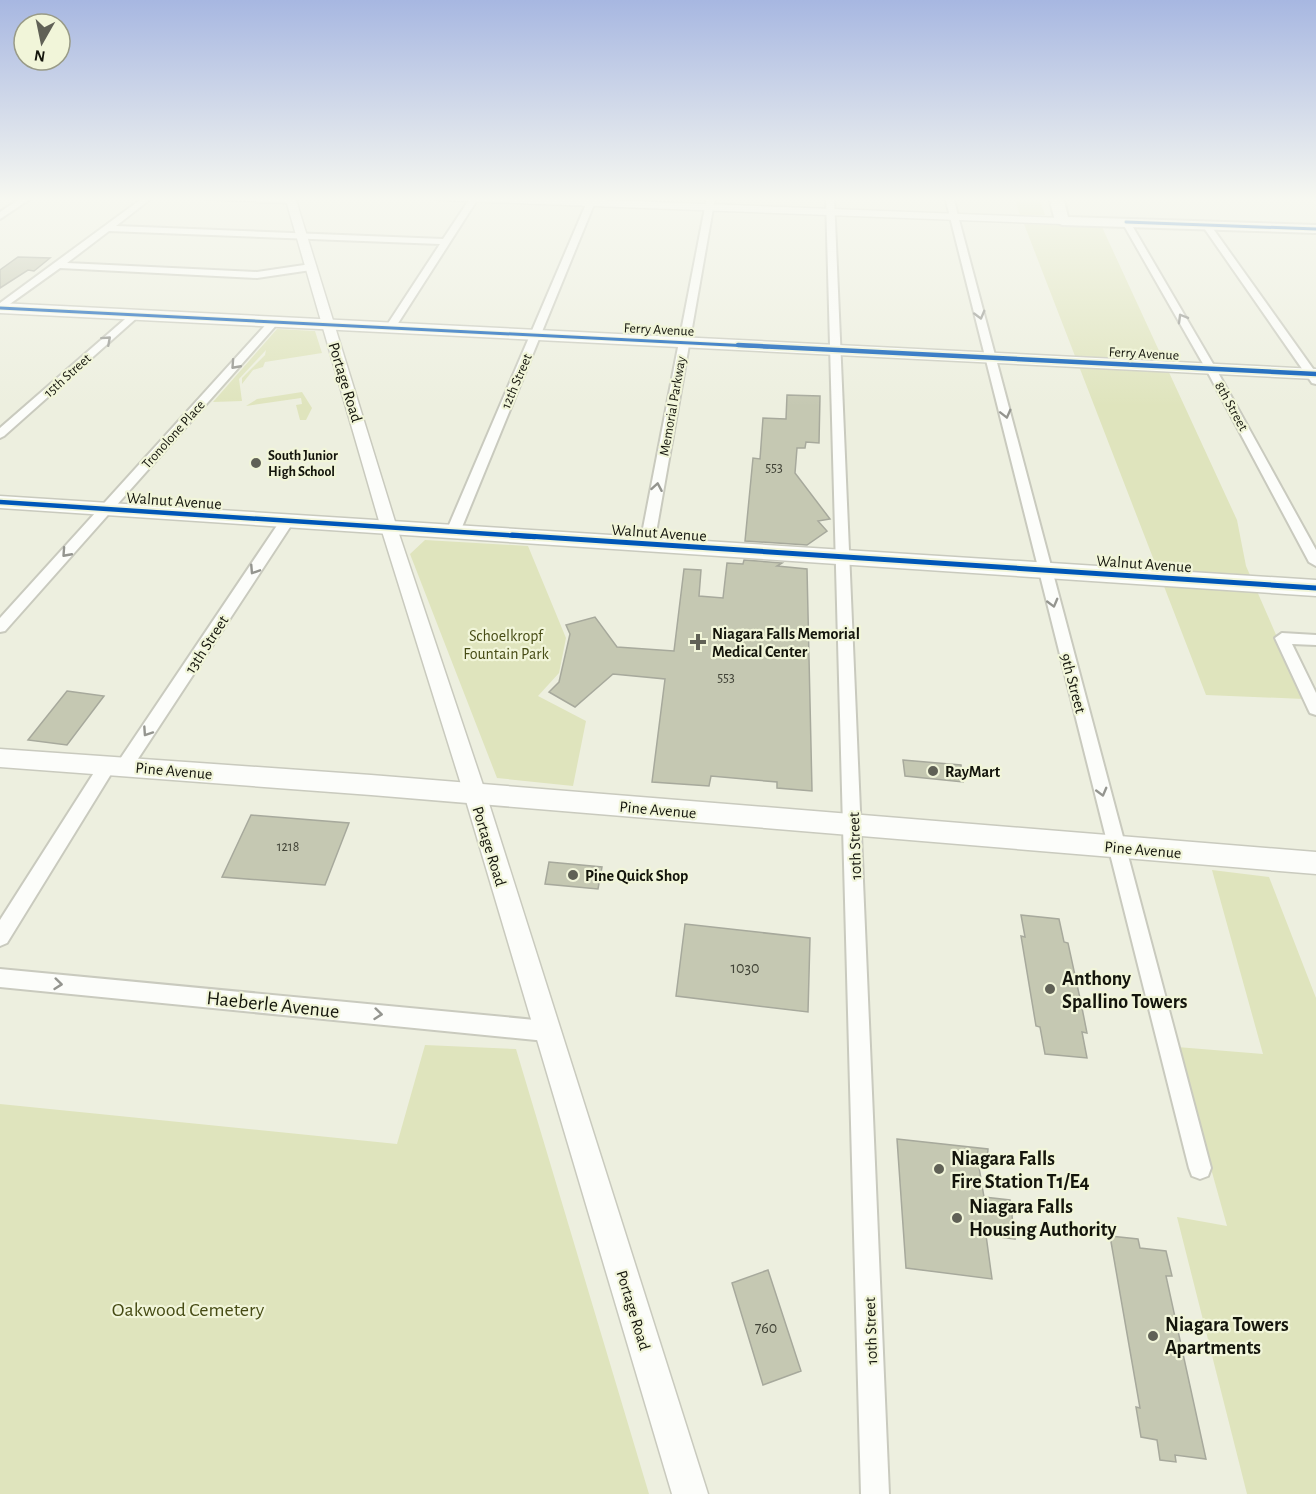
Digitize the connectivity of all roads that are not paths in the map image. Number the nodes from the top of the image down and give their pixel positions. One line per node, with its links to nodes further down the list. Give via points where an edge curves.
1 (55, 267): 11 (street)
2 (91, 267): 3 (street, via 257,275)
3 (310, 267): 14 (street, Portage Road)
4 (429, 267): 15 (street)
5 (564, 267): 16 (street, 12th Street)
6 (698, 267): 17 (street, Memorial Parkway)
7 (832, 267): 18 (street, 10th Street)
8 (968, 267): 19 (street, 9th Street, one-way to 19)
9 (1152, 267): 20 (street, 8th Street, one-way to 9)
10 (1236, 267): 21 (street)
11 (0, 308): 12 (main road, Ferry Avenue)
12 (135, 315): 13 (main road, Ferry Avenue); 22 (street, 15th Street, one-way to 12)
13 (274, 322): 14 (main road, Ferry Avenue); 24 (street, Tronolone Place, one-way to 24)
14 (329, 324): 15 (main road, Ferry Avenue); 26 (street, Portage Road)
15 (390, 327): 16 (main road, Ferry Avenue)
16 (535, 335): 17 (main road, Ferry Avenue); 27 (street, 12th Street)
17 (684, 342): 18 (main road, Ferry Avenue); 28 (street, Memorial Parkway, one-way to 17)
18 (834, 350): 19 (main road, Ferry Avenue); 29 (street, 10th Street)
19 (991, 358): 20 (main road, Ferry Avenue); 31 (street, 9th Street, one-way to 31)
20 (1211, 369): 21 (main road, Ferry Avenue); 30 (street, 8th Street)
21 (1314, 376)
22 (0, 434)
23 (0, 502): 24 (main road, Walnut Avenue)
24 (105, 509): 25 (main road, Walnut Avenue); 33 (street, Tronolone Place, one-way to 33)
25 (287, 521): 26 (main road, Walnut Avenue); 37 (street, 13th Street, one-way to 37)
26 (389, 528): 27 (main road, Walnut Avenue); 38 (street, Portage Road)
27 (453, 532): 28 (main road, Walnut Avenue)
28 (647, 544): 29 (main road, Walnut Avenue)
29 (841, 557): 31 (main road, Walnut Avenue); 39 (street, 10th Street)
30 (1316, 562)
31 (1045, 571): 32 (main road, Walnut Avenue); 40 (street, 9th Street, one-way to 40)
32 (1316, 588)
33 (0, 627)
34 (1316, 640): 35 (street, via 1282,638)
35 (1316, 709)
36 (0, 758): 37 (main road, Pine Avenue)
37 (116, 766): 38 (main road, Pine Avenue); 42 (street, 13th Street)
38 (475, 794): 39 (main road, Pine Avenue); 44 (street, Portage Road)
39 (853, 825): 40 (main road, Pine Avenue); 47 (street, 10th Street)
40 (1116, 846): 41 (main road, Pine Avenue); 45 (street, 9th Street)
41 (1316, 863)
42 (0, 937)
43 (0, 978): 44 (street, Haeberle Avenue, one-way to 44)
44 (546, 1031): 46 (street, Portage Road)
45 (1200, 1168)
46 (690, 1494)
47 (875, 1494)

